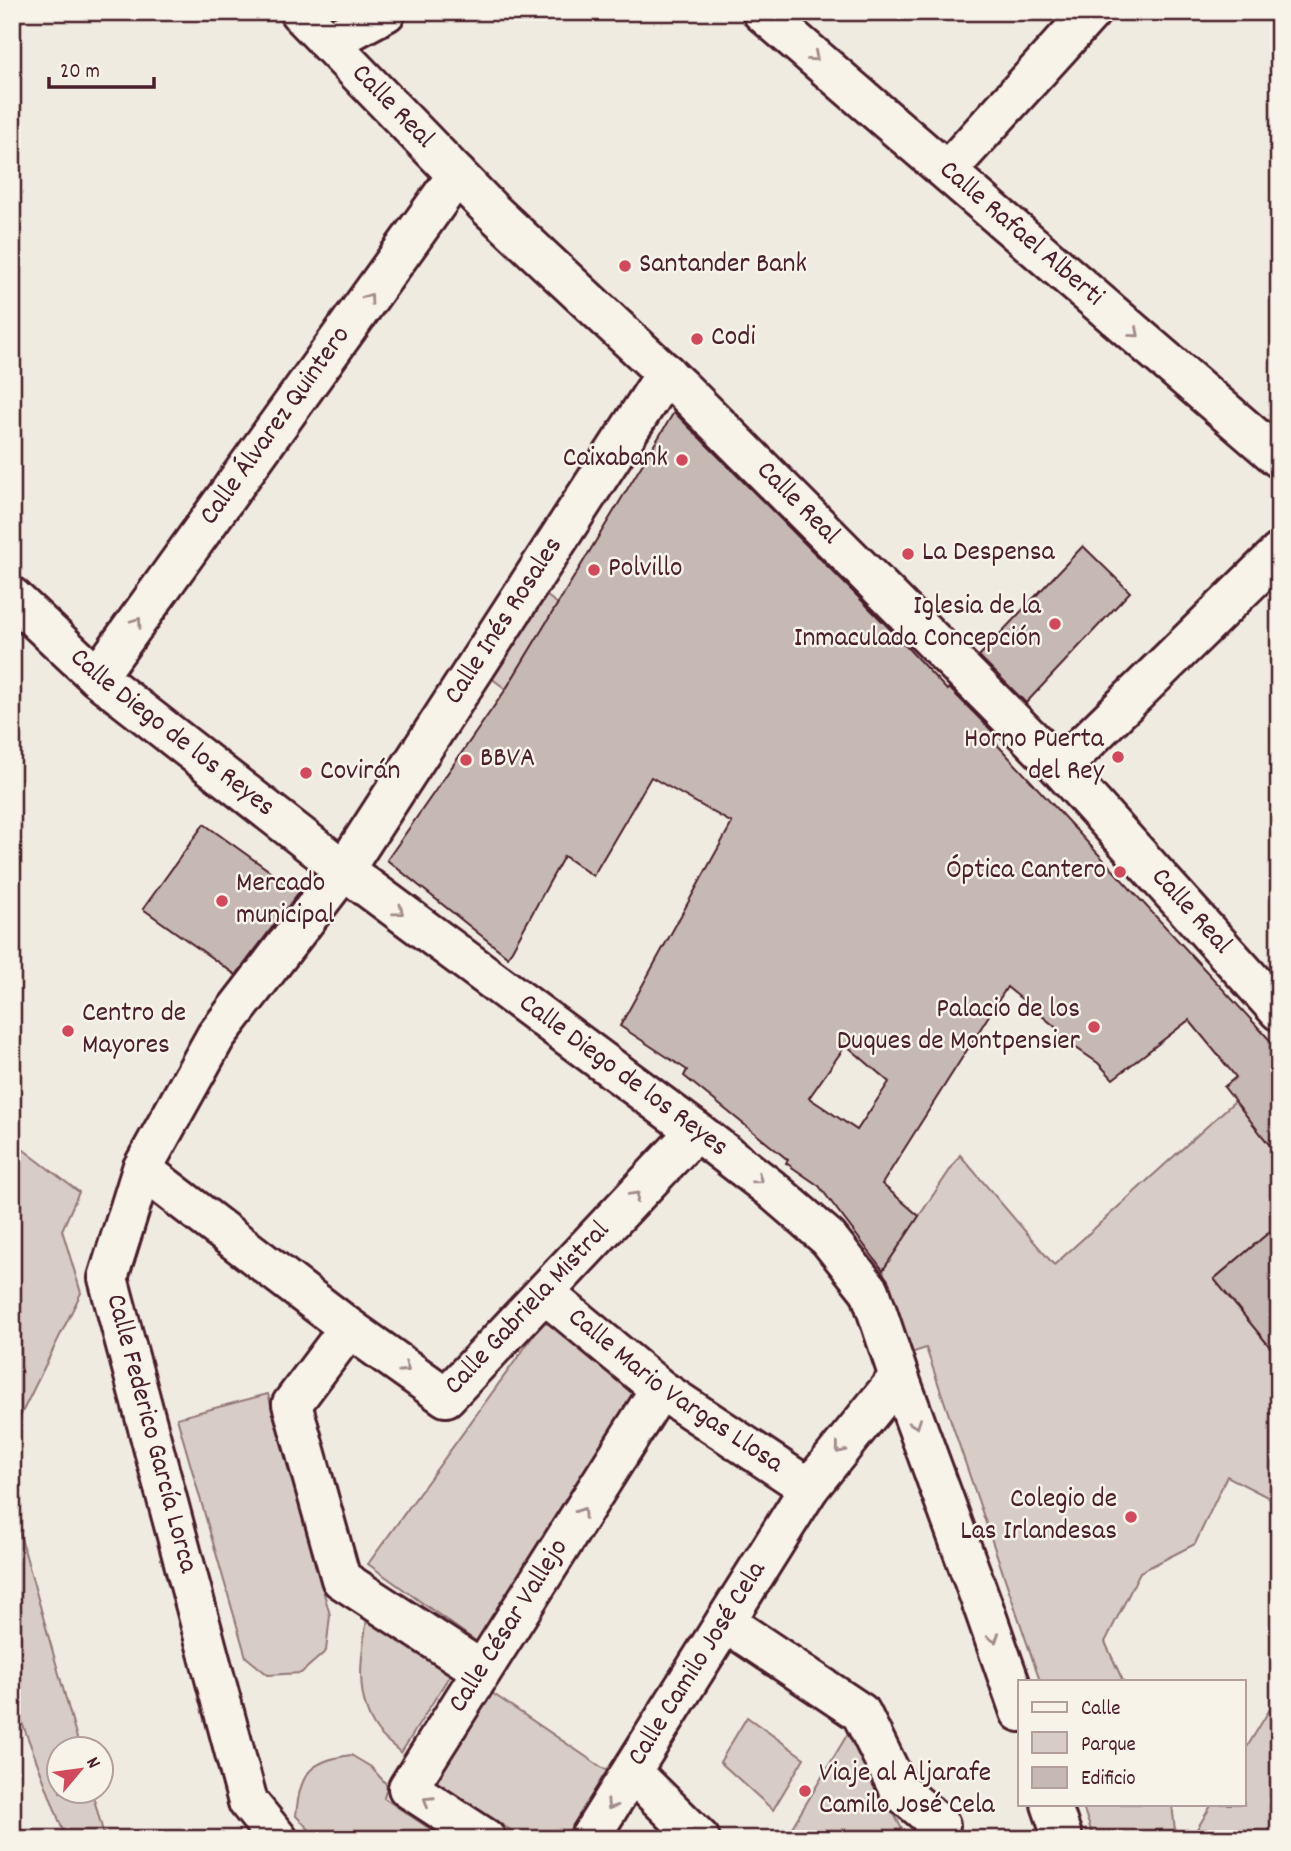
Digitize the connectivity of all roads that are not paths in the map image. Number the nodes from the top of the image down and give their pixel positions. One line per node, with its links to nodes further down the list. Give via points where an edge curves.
1 (299, 12): 5 (street, Calle Real)
2 (386, 12): 5 (street)
3 (762, 12): 6 (street, Calle Rafael Alberti, one-way to 6)
4 (1091, 12): 6 (street)
5 (328, 43): 7 (street, Calle Real)
6 (947, 171): 9 (street, Calle Rafael Alberti, one-way to 9)
7 (457, 175): 8 (street, Calle Real); 12 (street, Calle Álvarez Quintero, one-way to 7)
8 (666, 373): 13 (street, Calle Real); 14 (street, Calle Inés Rosales)
9 (1279, 458)
10 (1279, 553): 13 (street)
11 (12, 597): 12 (street, Calle Diego de los Reyes)
12 (97, 677): 14 (street, Calle Diego de los Reyes)
13 (1060, 768): 15 (street, Calle Real)
14 (344, 870): 16 (street, Calle Diego de los Reyes, one-way to 16); 17 (street, Calle Federico García Lorca, via 216,1036)
15 (1279, 1011)
16 (696, 1131): 18 (street, Calle Gabriela Mistral, one-way to 16); 20 (street, Calle Diego de los Reyes, one-way to 20, via 828,1238 870,1291)
17 (144, 1170): 19 (street, Calle Gabriela Mistral); 28 (street, Calle Federico García Lorca, via 108,1278 248,1802)
18 (544, 1293): 19 (street, Calle Gabriela Mistral, one-way to 18, via 446,1397); 21 (street, Calle Mario Vargas Llosa)
19 (349, 1328): 24 (street, via 292,1404 341,1579)
20 (899, 1377): 22 (street, Calle Camilo José Cela, one-way to 22); 25 (street, Calle Diego de los Reyes, one-way to 25)
21 (660, 1389): 22 (street, Calle Mario Vargas Llosa); 24 (street, Calle César Vallejo, one-way to 21)
22 (809, 1488): 23 (street, Calle Camilo José Cela)
23 (725, 1622): 26 (street, Calle Camilo José Cela); 32 (street, via 861,1713 899,1790 940,1825)
24 (481, 1670): 29 (street, Calle César Vallejo, one-way to 24, via 408,1788)
25 (1018, 1706)
26 (632, 1772): 30 (street, Calle Camilo José Cela, one-way to 30); 31 (street)
27 (1052, 1806): 33 (street)
28 (278, 1839)
29 (485, 1839)
30 (589, 1839)
31 (700, 1839)
32 (931, 1839)
33 (1063, 1839)

